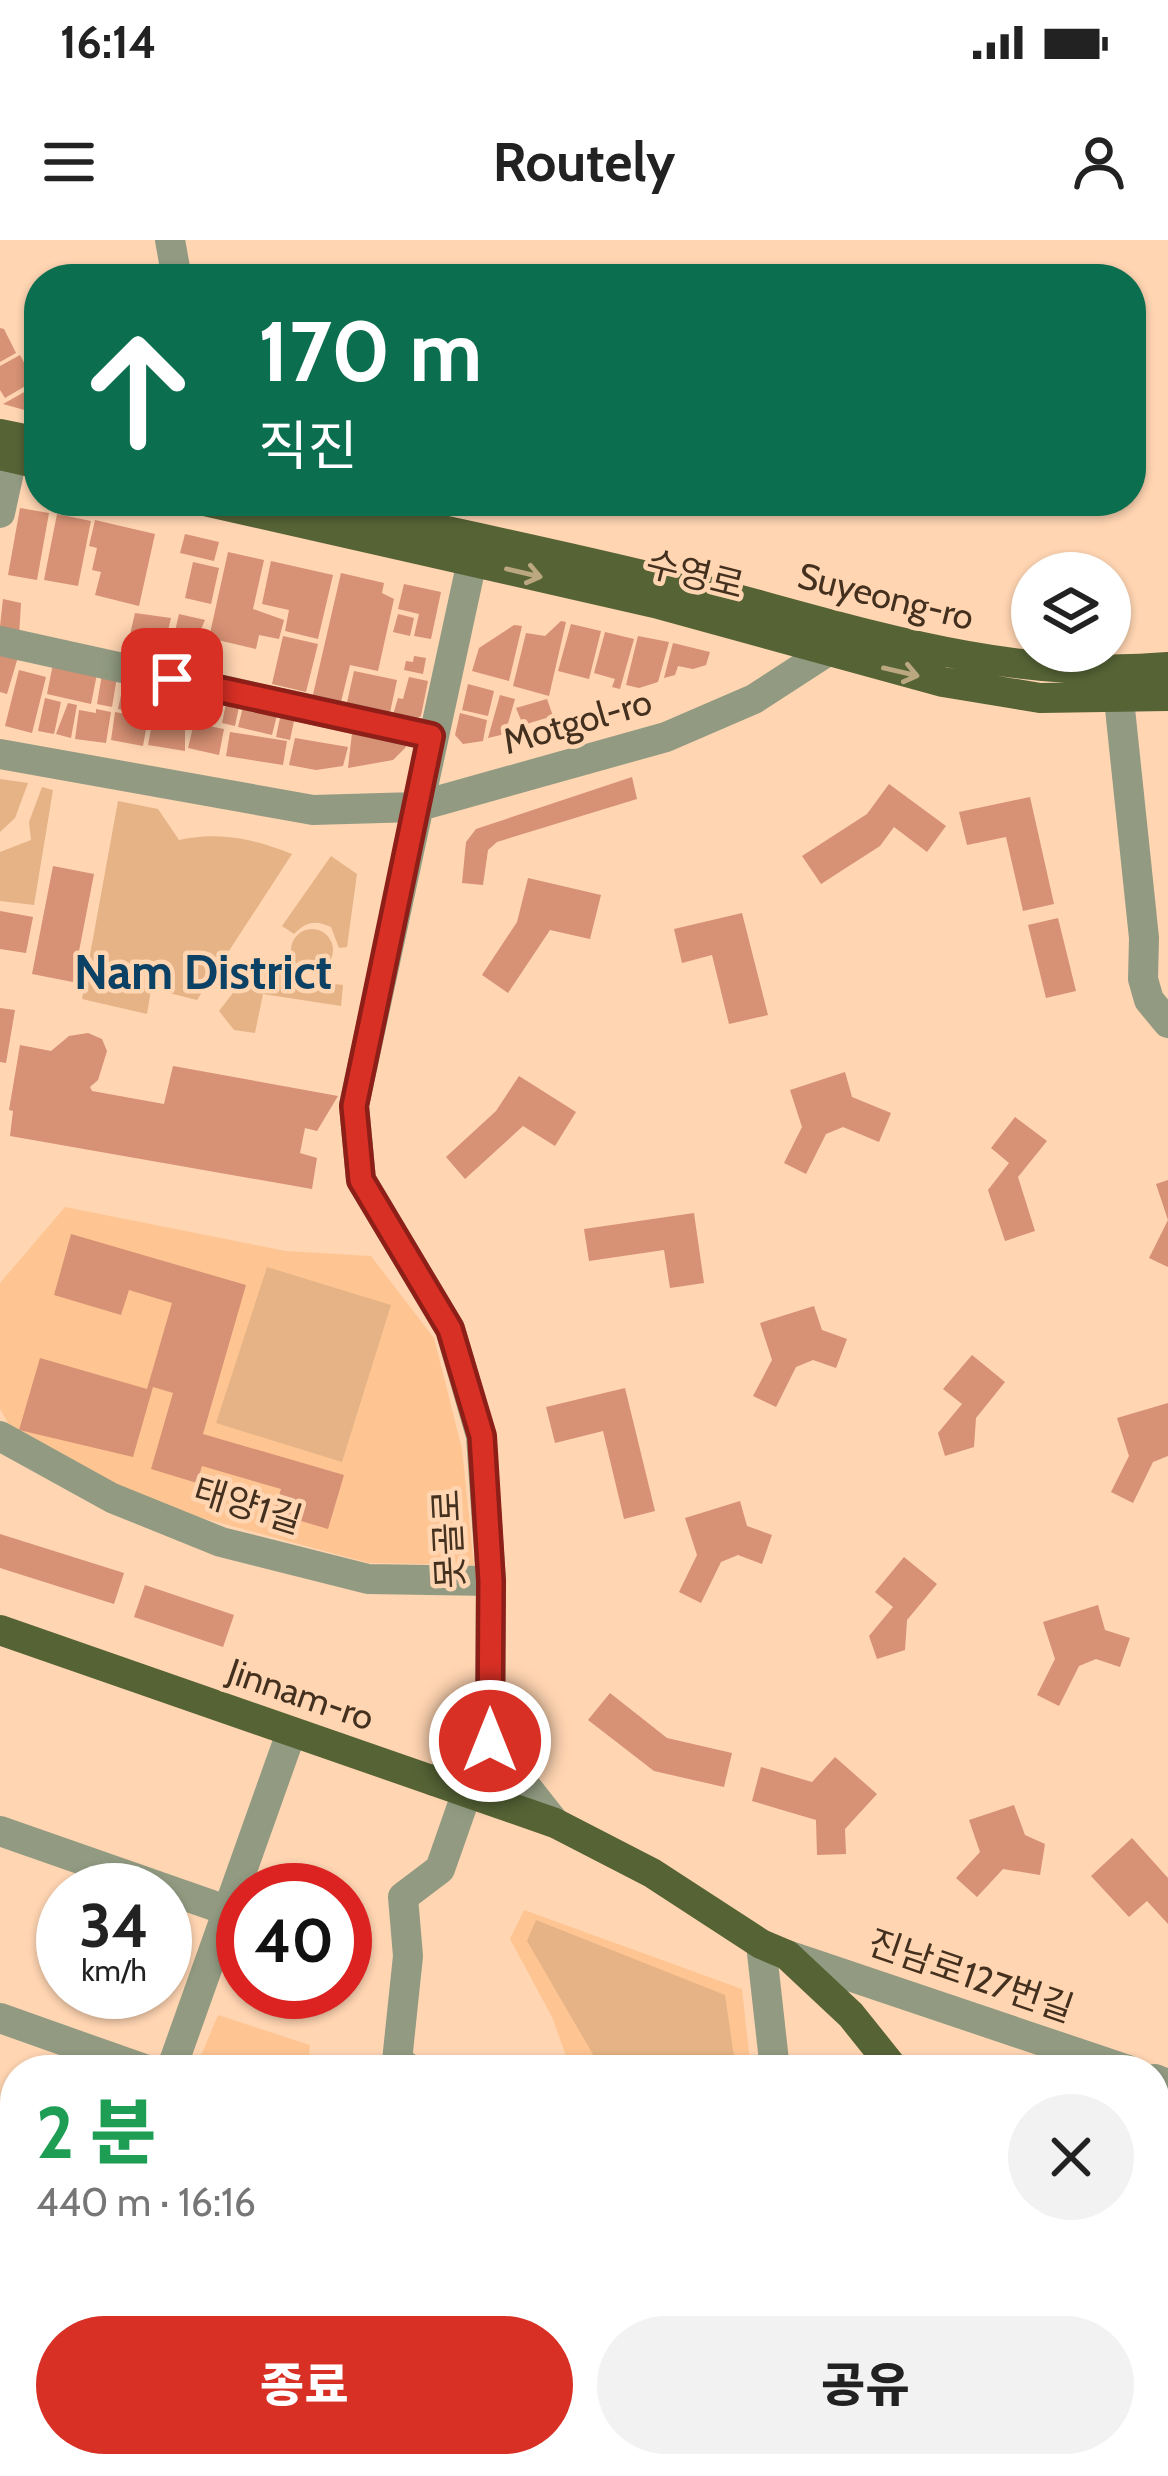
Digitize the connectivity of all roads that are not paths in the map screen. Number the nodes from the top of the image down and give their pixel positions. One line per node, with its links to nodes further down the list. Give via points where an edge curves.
1 (13, 446): 2 (street)
2 (0, 513)
3 (289, 516): 5 (main road, 수영로)
4 (360, 516): 5 (main road, Suyeong-ro)
5 (474, 549): 6 (main road, Suyeong-ro, via 694,588); 8 (main road, 수영로, one-way to 8); 12 (street, 못골로)
6 (872, 638): 8 (street, Motgol-ro); 9 (main road, Suyeong-ro, via 1027,667)
7 (0, 641): 12 (street)
8 (828, 651): 11 (main road, 수영로, one-way to 11, via 1005,693); 14 (street, Motgol-ro, via 754,699 666,737)
9 (1168, 667)
10 (1168, 696): 11 (main road, 수영로)
11 (1119, 699): 15 (street, via 1143,979)
12 (431, 736): 14 (street, 못골로)
13 (0, 754): 14 (street, Motgol-ro, via 313,810)
14 (416, 807): 17 (street, 못골로, via 354,1106 361,1180 450,1329 482,1436)
15 (1168, 1023)
16 (0, 1436): 17 (street, 태양1길, via 112,1498 221,1542 368,1579)
17 (491, 1581): 20 (street, 못골로)
18 (0, 1630): 19 (main road, Jinnam-ro)
19 (291, 1733): 21 (main road, Jinnam-ro); 25 (street)
20 (490, 1741): 21 (street); 23 (street)
21 (434, 1781): 22 (main road, Jinnam-ro)
22 (466, 1792): 23 (main road, Jinnam-ro); 32 (street, via 440,1869 403,1897)
23 (555, 1823): 27 (main road, Jinnam-ro)
24 (0, 1832): 26 (street)
25 (251, 1863)
26 (216, 1906)
27 (774, 1949): 33 (street); 34 (main road, Jinnam-ro, via 851,2015); 35 (street, 진남로127번길)
28 (216, 1961): 31 (street)
29 (0, 2018): 30 (street)
30 (105, 2055)
31 (177, 2055)
32 (405, 2055)
33 (775, 2055)
34 (883, 2055)
35 (1084, 2055)

